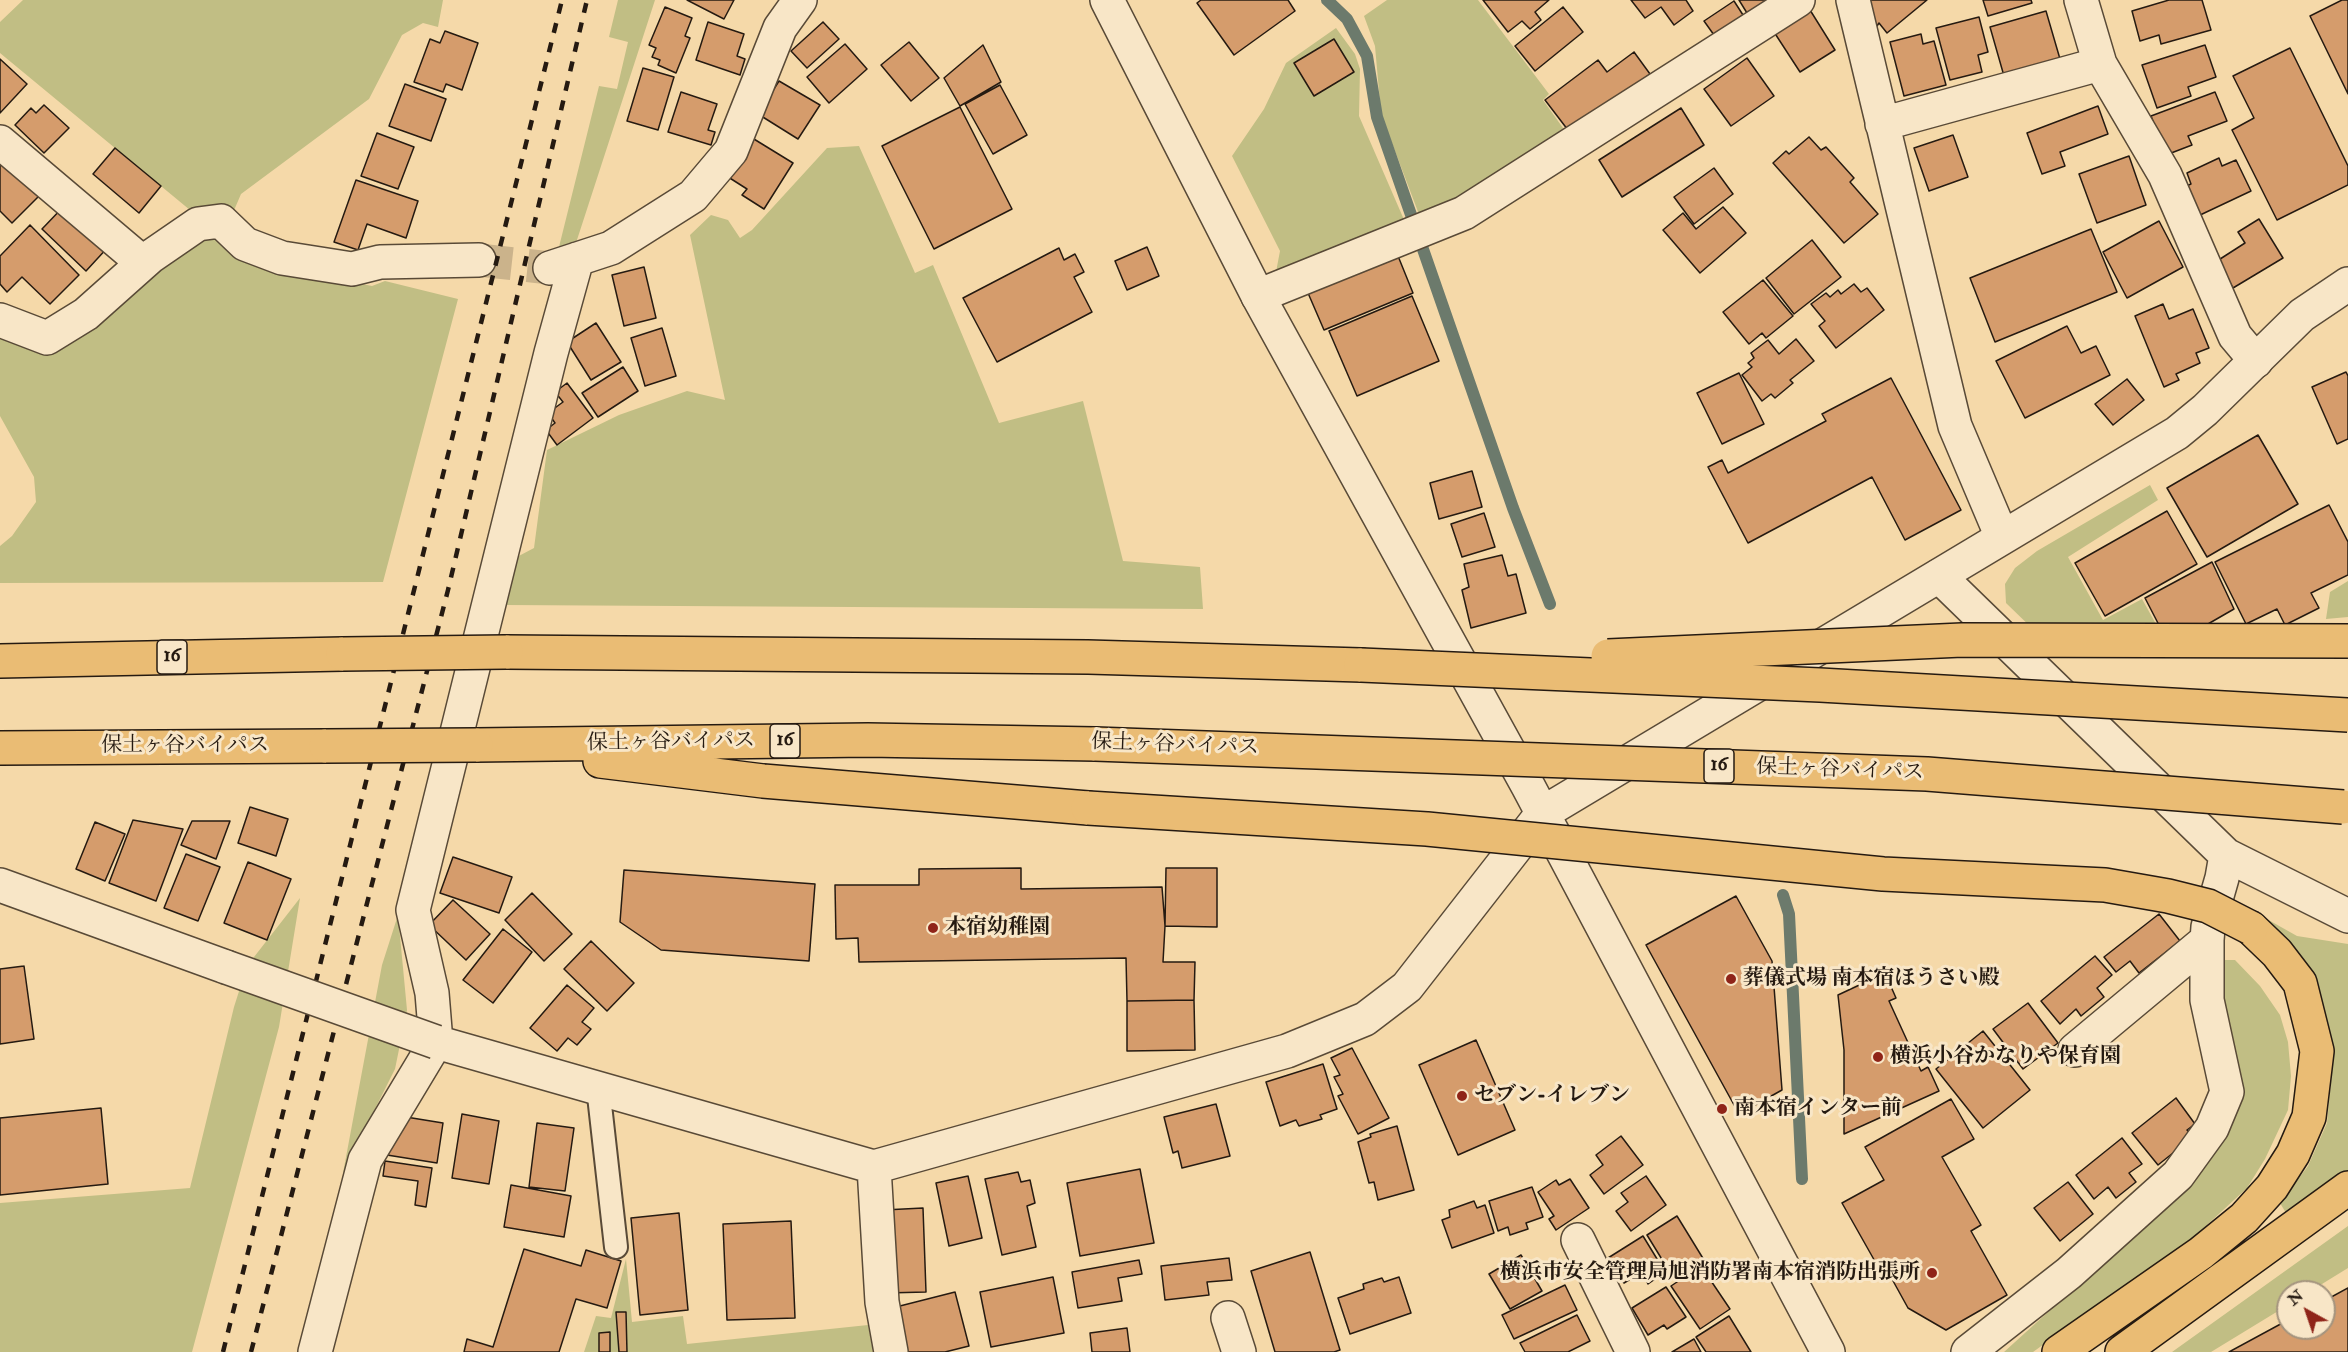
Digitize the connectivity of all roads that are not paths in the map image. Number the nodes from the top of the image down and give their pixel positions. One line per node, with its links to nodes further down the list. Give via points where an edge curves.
1 (800, 0): 29 (street, via 780,28 731,151 693,196 611,248 564,264 550,352 413,910 432,993)
2 (1107, 0): 12 (street)
3 (1798, 0): 12 (street, via 1464,213)
4 (1853, 0): 7 (street)
5 (2081, 0): 6 (street)
6 (2100, 64): 7 (street); 14 (street, via 2164,175 2235,336)
7 (1882, 124): 15 (street, via 1955,426)
8 (0, 142): 10 (street)
9 (479, 260): 10 (street, via 380,262 352,269 282,258 245,243 222,221 198,224)
10 (143, 263): 13 (street, via 86,314 47,338)
11 (2348, 284): 14 (street, via 2302,315)
12 (1258, 296): 24 (street)
13 (0, 320)
14 (2256, 361): 15 (street, via 2177,432)
15 (2002, 537): 16 (street)
16 (1939, 576): 24 (street); 25 (street)
17 (2348, 641): 19 (highway, bridge, via 1962,640)
18 (0, 661): 19 (highway, 16, bridge, via 506,652 1088,657)
19 (1360, 665): 20 (highway, 16, bridge, via 1856,687)
20 (2348, 715)
21 (476, 745): 22 (highway, 保土ヶ谷バイパス / 16, bridge); 23 (highway, 保土ヶ谷バイパス / 16, bridge, via 868,740 1095,744 1927,774); 43 (highway, bridge, via 763,781 1088,808 1427,829 1883,874 2104,885 2208,906 2251,927 2277,952 2300,983 2317,1051 2309,1117 2293,1154 2272,1187 2244,1218 2201,1253)
22 (0, 748)
23 (2345, 807)
24 (1543, 813): 32 (street, via 1407,987 1365,1019 1287,1051); 41 (street)
25 (2226, 855): 27 (street); 28 (street)
26 (0, 885): 29 (street, bridge)
27 (2348, 916)
28 (2207, 940): 30 (street); 42 (street, via 2207,1000 2227,1092 2212,1128 2178,1175 2069,1273)
29 (436, 1042): 31 (street); 37 (street, via 365,1160)
30 (2075, 1050)
31 (598, 1087): 32 (street); 35 (lane)
32 (874, 1167): 38 (street, via 882,1302)
33 (2348, 1188): 44 (highway)
34 (1578, 1240): 40 (street)
35 (616, 1247)
36 (1228, 1318): 39 (street)
37 (315, 1352)
38 (891, 1352)
39 (1239, 1352)
40 (1633, 1352)
41 (1828, 1352)
42 (1968, 1352)
43 (2059, 1352)
44 (2122, 1352)

